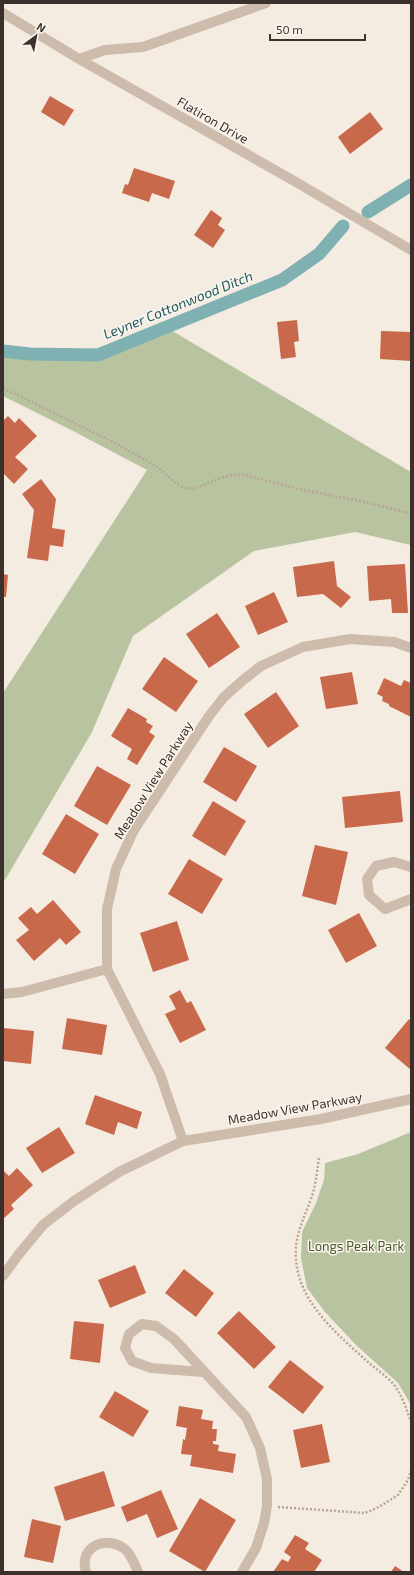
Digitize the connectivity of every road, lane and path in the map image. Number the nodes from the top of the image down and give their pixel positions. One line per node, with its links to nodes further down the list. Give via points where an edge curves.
1 (266, 3): 3 (street, via 143,47 105,50)
2 (3, 13): 3 (street, Flatiron Drive)
3 (79, 59): 4 (street, Flatiron Drive)
4 (411, 250)
5 (3, 388): 6 (path, via 111,441 156,466 184,488 194,489 231,474 246,475)
6 (411, 514)
7 (411, 648): 10 (street, Meadow View Parkway, via 394,642 350,639 303,647 261,666 224,697 194,737 134,830 116,869 107,909)
8 (411, 867): 9 (street, via 394,862 376,866 367,879 369,895 385,909)
9 (411, 899)
10 (107, 969): 11 (street, via 22,992); 13 (street, Meadow View Parkway, via 160,1074)
11 (3, 994)
12 (411, 1099): 13 (street, Meadow View Parkway, via 321,1119)
13 (183, 1141): 15 (street, Meadow View Parkway, via 119,1172 74,1201 43,1225)
14 (319, 1158): 17 (path, via 312,1196 297,1239 298,1275 304,1293 321,1316 350,1346 396,1387 407,1407)
15 (3, 1276)
16 (203, 1372): 16 (street, via 151,1368 132,1361 126,1348 129,1334 142,1324 156,1326 174,1339); 20 (street, via 246,1417 260,1448 267,1479)
17 (411, 1422)
18 (411, 1470): 19 (path)
19 (410, 1481): 20 (path, via 398,1494 365,1513)
20 (267, 1506): 23 (street, via 256,1548)
21 (86, 1572): 22 (street, via 84,1559 88,1551 109,1542 127,1551)
22 (138, 1572)
23 (242, 1572)

